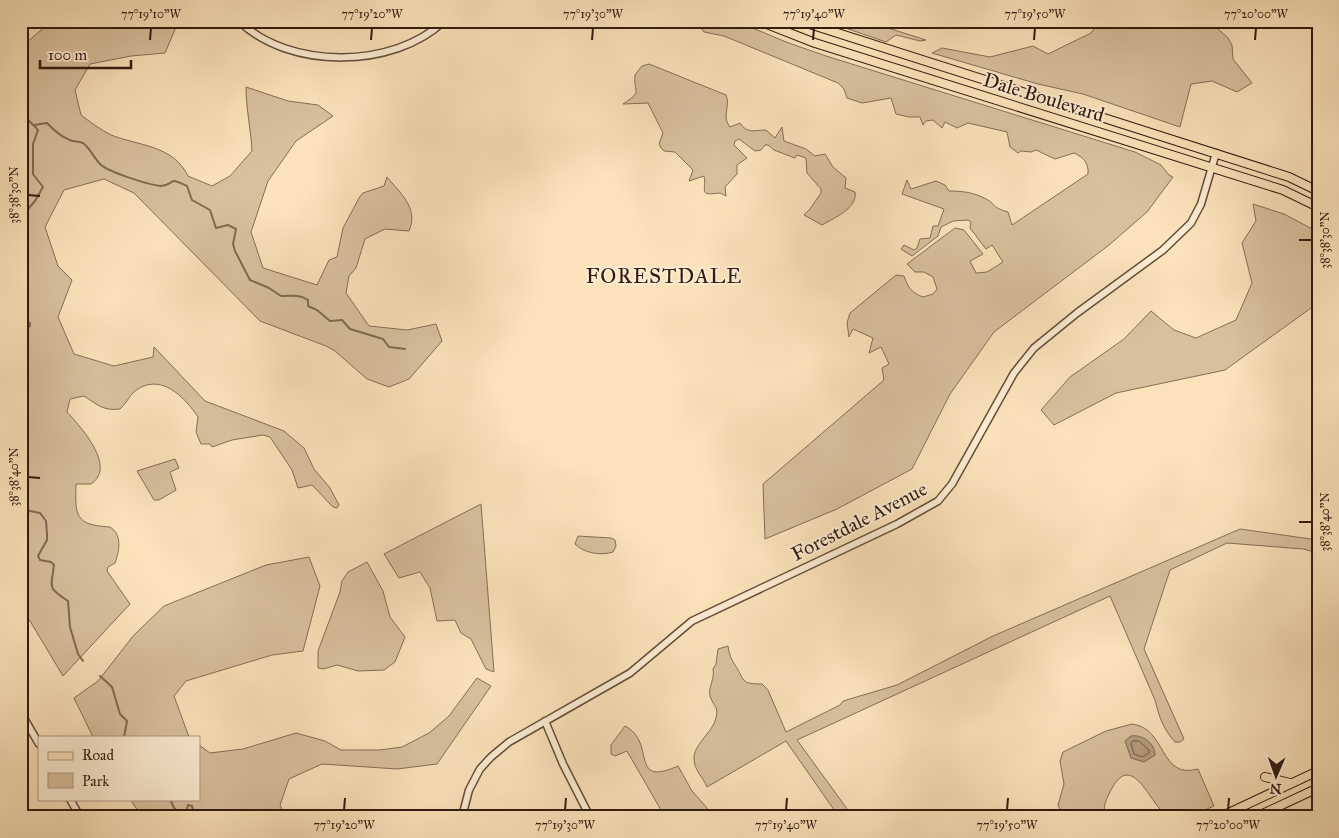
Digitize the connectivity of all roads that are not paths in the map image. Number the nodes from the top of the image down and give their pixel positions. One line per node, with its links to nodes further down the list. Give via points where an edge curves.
1 (239, 21): 2 (street, via 274,44 326,57 396,50 426,36)
2 (444, 21)
3 (759, 21): 6 (main road, Dale Boulevard, via 814,43)
4 (800, 21): 5 (main road, Dale Boulevard)
5 (1216, 153): 6 (street, Forestdale Avenue); 7 (main road, Dale Boulevard, via 1288,177)
6 (1212, 167): 8 (main road, Dale Boulevard, via 1283,190); 10 (street, Forestdale Avenue, via 1201,204 1183,232 1047,336 1022,361 952,484 938,501 897,524 692,621 630,673)
7 (1318, 191)
8 (1318, 207)
9 (21, 713): 11 (street)
10 (545, 721): 18 (street, Forestdale Avenue, via 509,742 486,762 474,780); 19 (street)
11 (38, 742)
12 (1318, 771): 14 (main road)
13 (1265, 778): 14 (main road)
14 (1292, 783): 20 (main road)
15 (1318, 788): 21 (main road)
16 (71, 800): 17 (street)
17 (80, 817)
18 (462, 817)
19 (590, 817)
20 (1220, 817)
21 (1256, 817)

